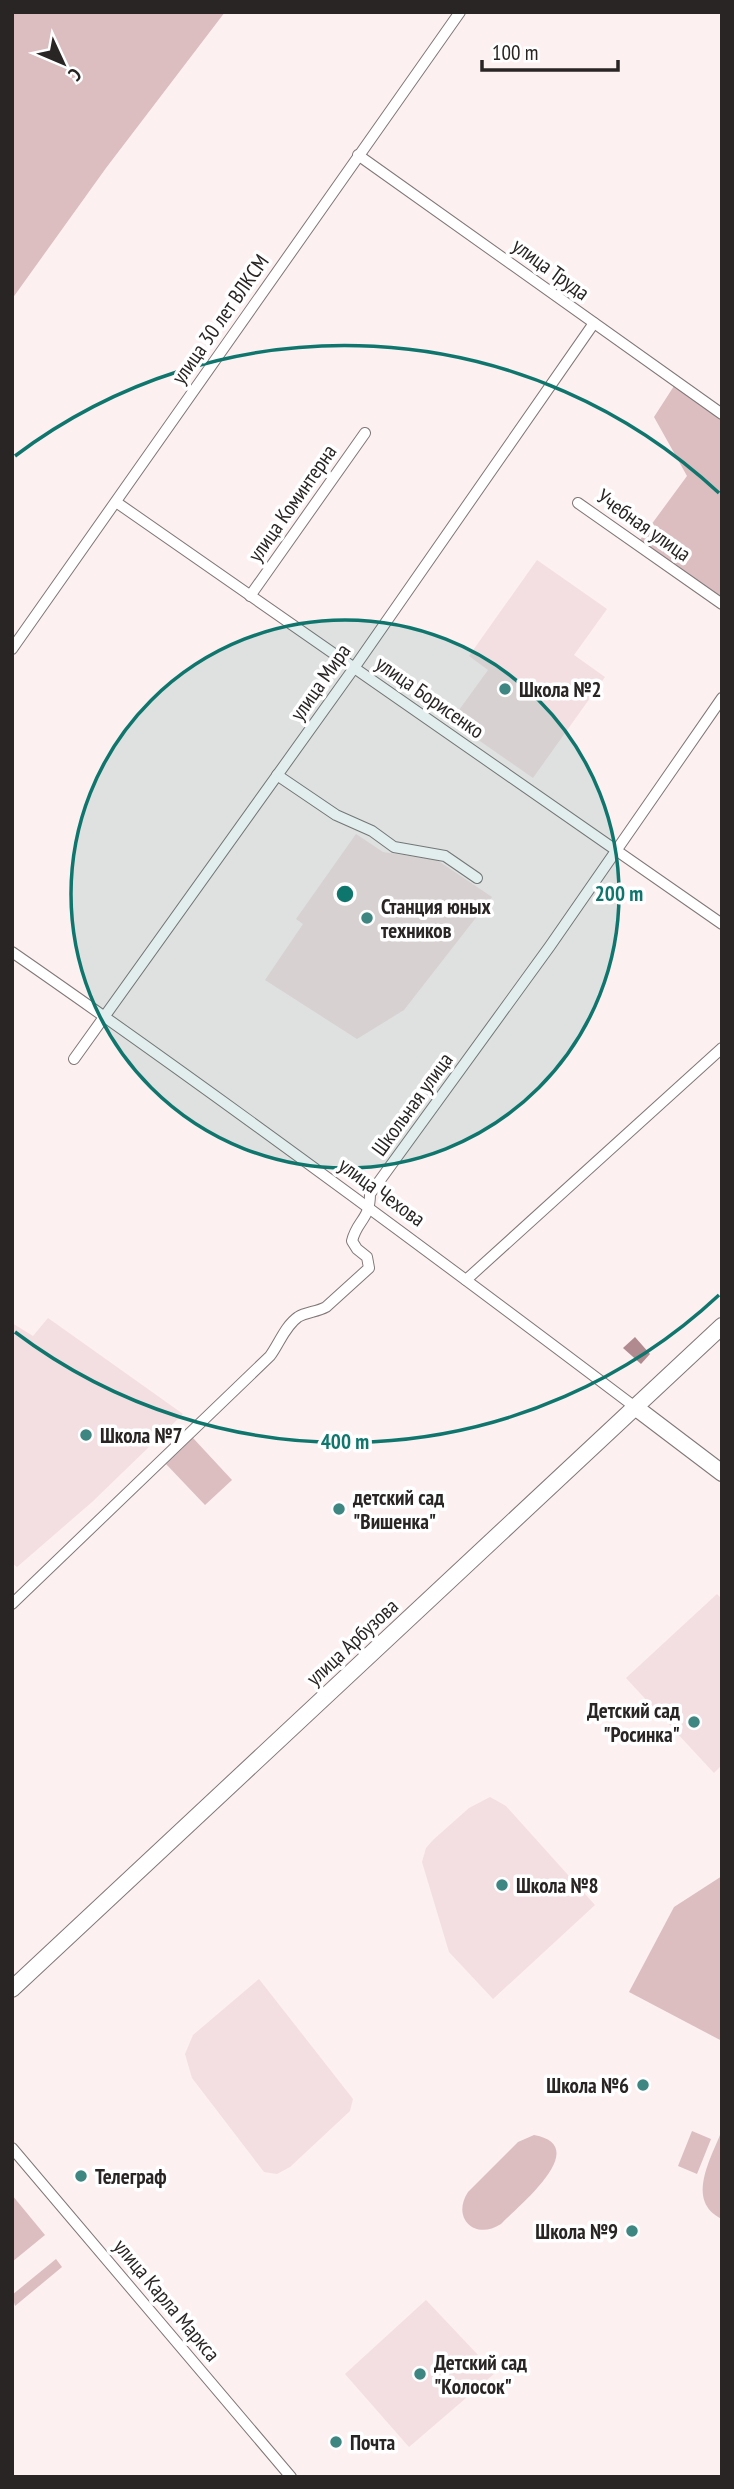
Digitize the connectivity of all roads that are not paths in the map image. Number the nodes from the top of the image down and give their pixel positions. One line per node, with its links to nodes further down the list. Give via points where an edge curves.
1 (460, 12): 2 (street, улица 30 лет ВЛКСМ)
2 (358, 155): 3 (street, улица Труда); 6 (street, улица 30 лет ВЛКСМ)
3 (594, 324): 4 (street, улица Труда); 11 (street, улица Мира)
4 (722, 414)
5 (365, 433): 8 (street, улица Коминтерна)
6 (116, 502): 8 (street, улица Борисенко); 10 (street, улица 30 лет ВЛКСМ)
7 (578, 503): 9 (street, Учебная улица)
8 (250, 596): 11 (street, улица Борисенко)
9 (722, 604)
10 (12, 649)
11 (354, 668): 13 (street, улица Мира); 14 (street, улица Борисенко)
12 (722, 698): 14 (street, Школьная улица)
13 (277, 775): 15 (street, via 394,847 445,856); 18 (street, улица Мира)
14 (615, 849): 16 (street, улица Борисенко); 21 (street, Школьная улица, via 370,1194)
15 (477, 878)
16 (722, 924)
17 (12, 952): 18 (street, улица Чехова)
18 (106, 1017): 20 (street, улица Мира); 21 (street, улица Чехова)
19 (722, 1048): 22 (street)
20 (74, 1059)
21 (370, 1208): 22 (street, улица Чехова); 26 (street, Школьная улица, via 352,1241 368,1257 369,1268 326,1307 294,1321 270,1356)
22 (466, 1280): 24 (street, улица Чехова)
23 (722, 1326): 24 (street, улица Арбузова)
24 (635, 1407): 25 (street, улица Чехова); 27 (street, улица Арбузова)
25 (722, 1473)
26 (12, 1604)
27 (12, 1989)
28 (12, 2148): 29 (street, улица Карла Маркса)
29 (291, 2477)

